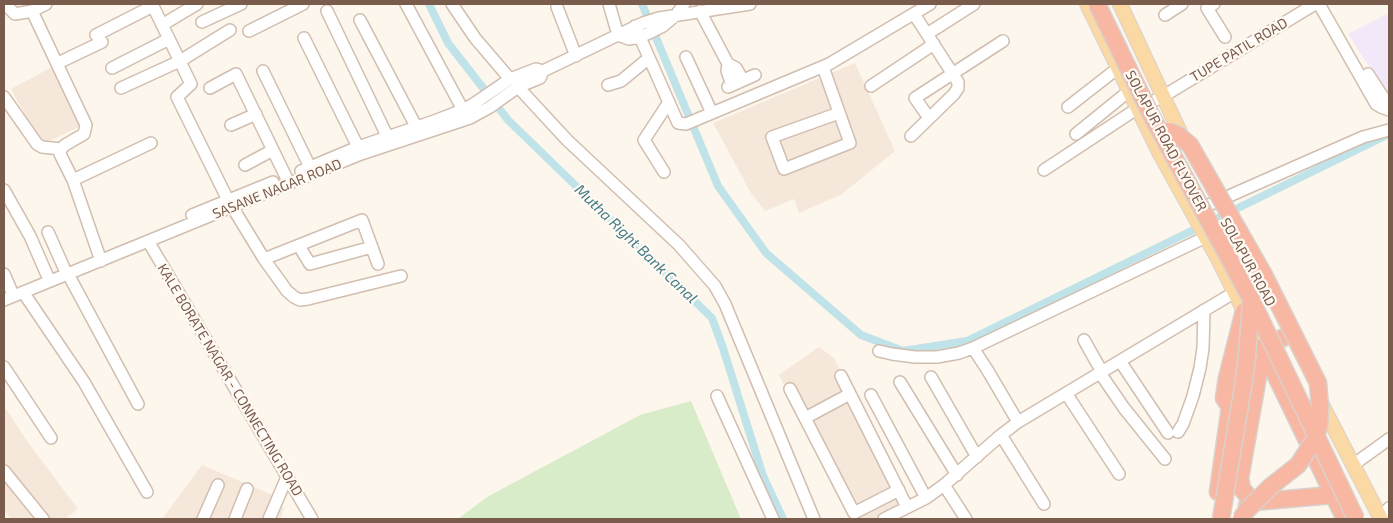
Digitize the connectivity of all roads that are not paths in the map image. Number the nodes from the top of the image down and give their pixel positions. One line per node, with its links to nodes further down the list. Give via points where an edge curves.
1 (5, 4): 25 (street, via 15,14)
2 (46, 4): 25 (street)
3 (197, 4): 33 (street)
4 (241, 4): 32 (street)
5 (303, 4): 36 (street)
6 (406, 4): 70 (street)
7 (452, 4): 57 (street, via 475,38)
8 (609, 4): 39 (street)
9 (684, 4): 29 (street)
10 (750, 4): 27 (street, SASANE NAGAR ROAD)
11 (930, 4): 28 (street)
12 (974, 4): 38 (street)
13 (1087, 4): 52 (main road, SOLAPUR ROAD)
14 (1097, 4): 111 (highway, SOLAPUR ROAD FLYOVER, bridge)
15 (1109, 4): 77 (highway, SOLAPUR ROAD FLYOVER)
16 (1120, 4): 65 (main road, SOLAPUR ROAD)
17 (1182, 4): 30 (street)
18 (1198, 4): 37 (street)
19 (1214, 4): 40 (street, via 1208,8)
20 (1315, 4): 65 (street, TUPE PATIL ROAD)
21 (1319, 4): 56 (street)
22 (1326, 4): 56 (street)
23 (152, 5): 33 (street); 49 (street)
24 (557, 8): 45 (street)
25 (32, 11): 49 (street)
26 (327, 11): 81 (street)
27 (700, 11): 29 (street, SASANE NAGAR ROAD); 55 (street, via 736,85)
28 (914, 14): 38 (street); 50 (street)
29 (676, 15): 35 (street, SASANE NAGAR ROAD)
30 (1165, 15)
31 (360, 20): 76 (street)
32 (202, 22)
33 (162, 25): 42 (street)
34 (230, 30): 48 (street)
35 (642, 30): 39 (street, SASANE NAGAR ROAD); 47 (street)
36 (249, 31)
37 (1214, 31)
38 (927, 34): 44 (street)
39 (618, 35): 45 (street, SASANE NAGAR ROAD)
40 (1225, 37)
41 (304, 38): 85 (street)
42 (169, 39): 48 (street); 51 (street)
43 (1002, 41): 54 (street)
44 (934, 44): 54 (street); 59 (street)
45 (576, 56): 57 (street, SASANE NAGAR ROAD, via 544,71 540,78)
46 (686, 57): 71 (street)
47 (649, 58): 58 (street, via 621,81); 66 (street)
48 (180, 60): 60 (street); 93 (street, via 191,84 177,97)
49 (58, 63): 83 (street, via 86,125 84,134)
50 (823, 67): 71 (street); 72 (street)
51 (112, 68)
52 (1118, 68): 63 (main road, SOLAPUR ROAD); 68 (street)
53 (263, 71): 87 (street)
54 (953, 73): 74 (street, via 958,88); 74 (street, via 915,98)
55 (755, 75)
56 (1366, 78): 67 (street)
57 (514, 83): 62 (street, SASANE NAGAR ROAD); 163 (street, via 567,140 679,244 715,286)
58 (608, 85)
59 (871, 86)
60 (121, 88)
61 (210, 88): 73 (street, via 236,74)
62 (504, 89): 70 (street, SASANE NAGAR ROAD); 76 (street, SASANE NAGAR ROAD, via 490,107 470,118)
63 (1129, 91): 69 (main road, SOLAPUR ROAD); 79 (street)
64 (4, 97): 83 (street, via 37,144)
65 (1162, 97): 69 (street, TUPE PATIL ROAD); 94 (main road, SOLAPUR ROAD)
66 (669, 102): 71 (street, via 678,122 686,124); 89 (street, via 644,140)
67 (1388, 106)
68 (1068, 107)
69 (1138, 108): 88 (street, TUPE PATIL ROAD); 95 (main road, SOLAPUR ROAD)
70 (464, 110): 76 (street, SASANE NAGAR ROAD)
71 (712, 113)
72 (839, 113): 72 (street, via 850,143 784,169 772,137)
73 (256, 114): 75 (street); 84 (street)
74 (929, 118): 80 (street)
75 (231, 125)
76 (419, 130): 81 (street, SASANE NAGAR ROAD)
77 (1168, 130): 168 (highway, bridge, via 1190,145 1264,275 1318,384 1319,427 1313,442 1298,465 1270,487); 171 (highway, SOLAPUR ROAD FLYOVER, bridge, via 1258,296)
78 (1389, 130): 94 (street, via 1363,137)
79 (1076, 134)
80 (911, 136)
81 (389, 140): 85 (street, SASANE NAGAR ROAD)
82 (151, 143): 91 (street)
83 (61, 149): 91 (street, via 60,154)
84 (274, 150): 86 (street); 90 (street)
85 (360, 151): 87 (street, SASANE NAGAR ROAD); 93 (street, SASANE NAGAR ROAD)
86 (245, 165)
87 (310, 167): 90 (street, SASANE NAGAR ROAD)
88 (1044, 170)
89 (664, 172)
90 (286, 177): 93 (street, SASANE NAGAR ROAD)
91 (73, 180): 100 (street)
92 (4, 190): 105 (street)
93 (231, 204): 97 (street, SASANE NAGAR ROAD); 100 (street, SASANE NAGAR ROAD); 101 (street)
94 (1217, 206): 95 (street); 113 (main road, SOLAPUR ROAD)
95 (1199, 226): 109 (main road, SOLAPUR ROAD); 116 (street)
96 (48, 232): 103 (street)
97 (148, 241): 100 (street, SASANE NAGAR ROAD); 143 (street, KALE BORATE NAGAR - CONNECTING ROAD)
98 (299, 246): 99 (street, via 310,264); 99 (street, via 362,220); 101 (street)
99 (372, 247): 102 (street)
100 (99, 258): 103 (street, SASANE NAGAR ROAD)
101 (264, 259): 106 (street, via 287,291 300,300)
102 (378, 264)
103 (66, 271): 105 (street, SASANE NAGAR ROAD); 108 (street, SASANE NAGAR ROAD); 130 (street)
104 (4, 274): 107 (street)
105 (47, 275): 107 (street, SASANE NAGAR ROAD)
106 (400, 276)
107 (7, 292)
108 (23, 292): 110 (street, SASANE NAGAR ROAD); 148 (street, via 84,382)
109 (1234, 292): 111 (main road, SOLAPUR ROAD); 112 (street)
110 (4, 300)
111 (1248, 305): 115 (main road, SOLAPUR ROAD); 131 (highway, via 1227,378 1224,398); 167 (highway, bridge, via 1248,350); 170 (highway, SOLAPUR ROAD FLYOVER, bridge)
112 (1204, 310): 118 (street); 118 (street, via 1200,368 1186,417 1173,433)
113 (1287, 336): 115 (highway); 139 (main road, SOLAPUR ROAD)
114 (1084, 340): 121 (street)
115 (1262, 347): 120 (highway); 149 (highway)
116 (973, 348): 117 (street, via 937,357); 133 (street)
117 (879, 351)
118 (1120, 361): 121 (street)
119 (4, 367): 135 (street)
120 (1259, 370): 131 (highway, via 1236,392); 152 (highway, via 1240,478 1242,489)
121 (1101, 372): 126 (street); 138 (street, via 1124,408)
122 (841, 376): 127 (street)
123 (931, 377): 137 (street)
124 (900, 382): 142 (street)
125 (790, 389): 132 (street)
126 (1066, 393): 133 (street); 141 (street)
127 (850, 394): 132 (street); 147 (street)
128 (871, 395): 151 (street)
129 (717, 396): 162 (street)
130 (138, 404)
131 (1230, 407): 166 (highway)
132 (805, 418): 147 (street, via 854,513)
133 (1018, 422): 134 (street)
134 (1001, 435): 137 (street); 153 (street)
135 (51, 438)
136 (1389, 439): 139 (street)
137 (977, 456): 142 (street)
138 (1165, 459)
139 (1353, 465): 172 (main road, SOLAPUR ROAD)
140 (4, 470): 156 (street)
141 (1119, 474)
142 (957, 475): 145 (street)
143 (287, 478): 160 (street); 161 (street, KALE BORATE NAGAR - CONNECTING ROAD)
144 (218, 485): 150 (street)
145 (944, 485): 151 (street); 165 (street)
146 (247, 489): 159 (street)
147 (899, 490): 154 (street)
148 (147, 492)
149 (1334, 495): 152 (highway); 169 (highway)
150 (212, 498): 157 (street); 158 (street)
151 (926, 498): 154 (street)
152 (1252, 502): 168 (highway, via 1244,508)
153 (1044, 504)
154 (907, 507): 164 (street)
155 (1389, 508): 172 (street)
156 (43, 519)
157 (194, 519)
158 (203, 519)
159 (235, 519)
160 (270, 519)
161 (312, 519)
162 (772, 519)
163 (814, 519)
164 (884, 519)
165 (966, 519)
166 (1214, 519)
167 (1221, 519)
168 (1239, 519)
169 (1345, 519)
170 (1356, 519)
171 (1367, 519)
172 (1380, 519)

